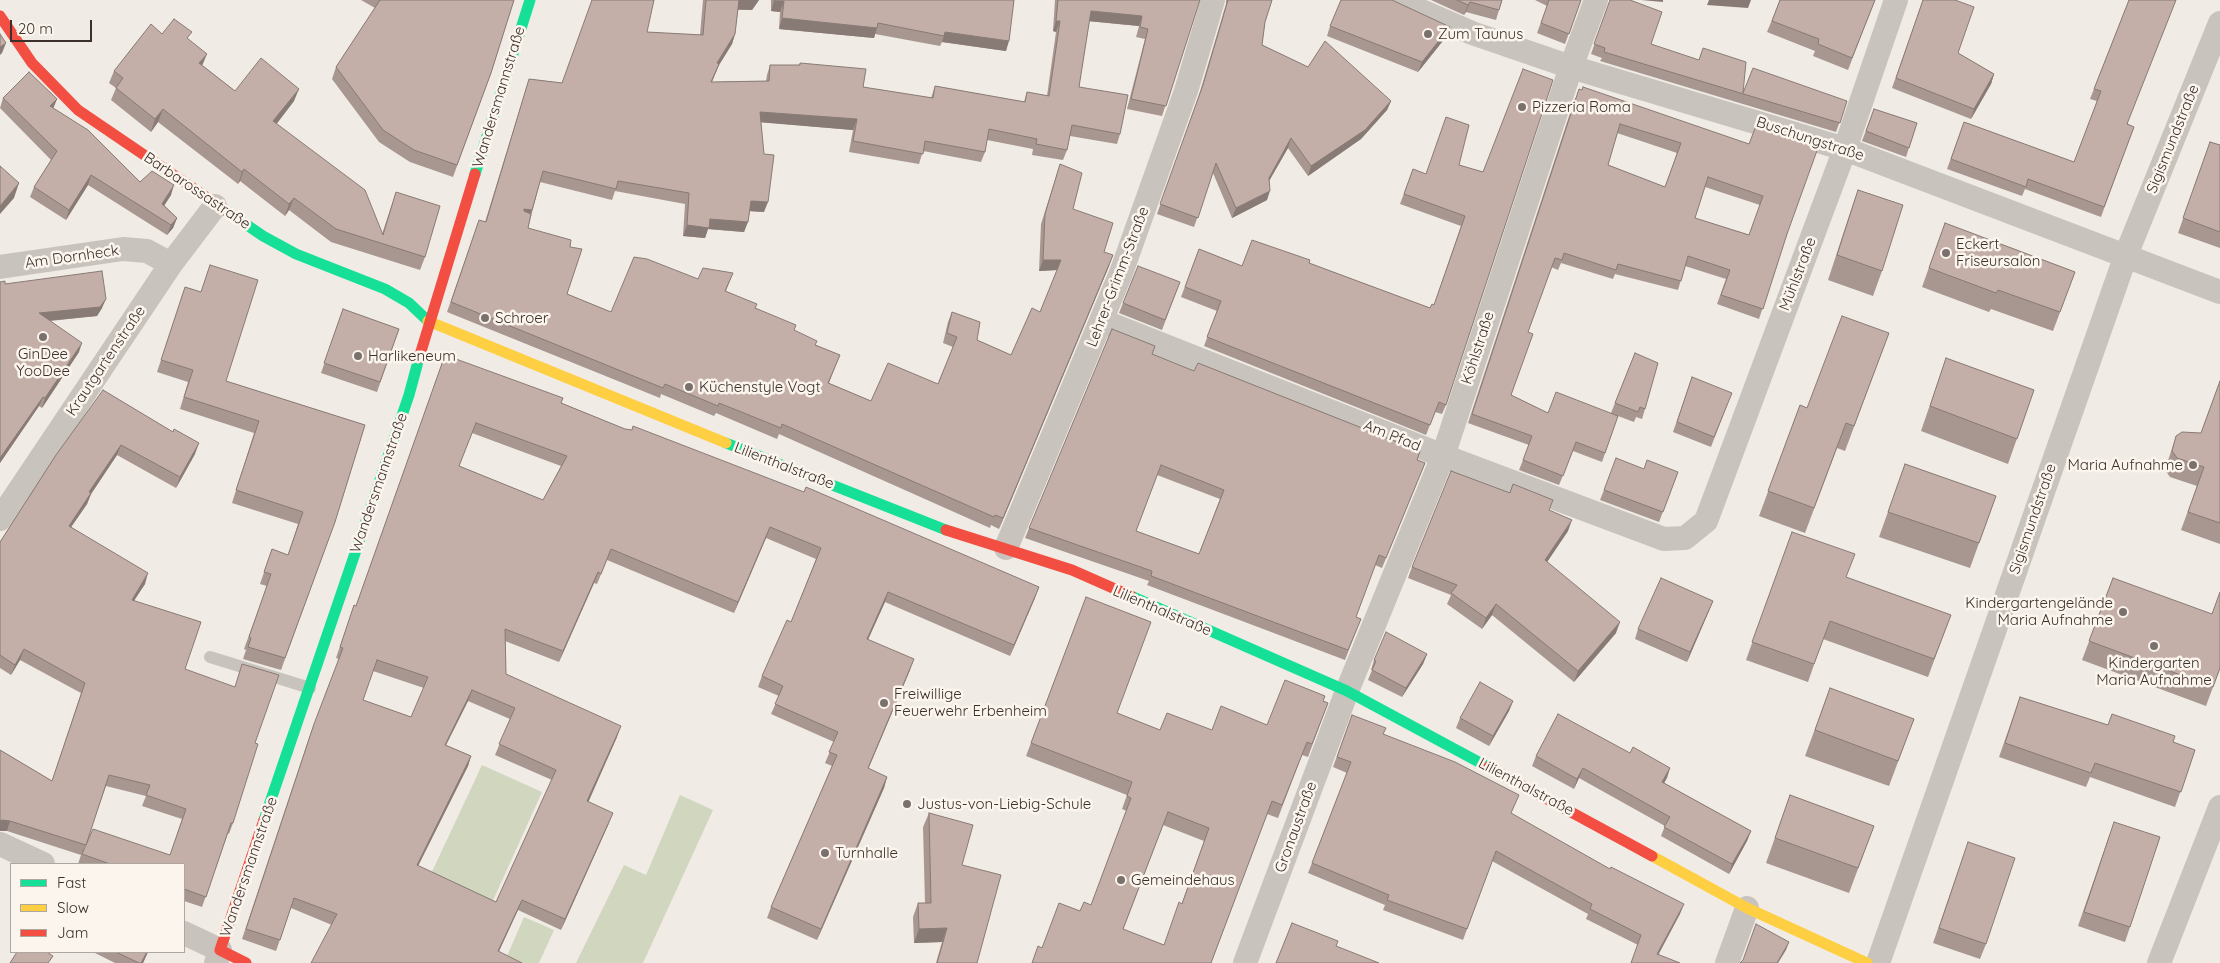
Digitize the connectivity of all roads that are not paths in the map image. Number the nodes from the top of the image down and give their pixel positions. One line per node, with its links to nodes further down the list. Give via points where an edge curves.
1 (530, 0): 15 (street, Wandersmannstraße)
2 (1214, 0): 16 (street, Lehrer-Grimm-Straße, via 1186,91)
3 (1396, 0): 8 (street, Buschungstraße, via 1472,33)
4 (1596, 0): 8 (street, Köhlstraße)
5 (1896, 0): 9 (street, Mühlstraße)
6 (0, 16): 10 (street, Barbarossastraße, via 32,63 78,110)
7 (2220, 23): 11 (street, Sigismundstraße)
8 (1570, 67): 9 (street, Buschungstraße); 17 (street, Köhlstraße)
9 (1845, 149): 11 (street, Buschungstraße); 19 (street, Mühlstraße, via 1706,521)
10 (216, 206): 12 (street, Krautgartenstraße); 15 (street, Barbarossastraße, via 296,254 409,303)
11 (2126, 255): 14 (street, Buschungstraße); 34 (street, Sigismundstraße)
12 (171, 264): 13 (street, Am Dornheck, via 147,251 123,249); 18 (street, Krautgartenstraße)
13 (0, 267)
14 (2220, 292)
15 (428, 321): 20 (street, Lilienthalstraße, via 644,411 967,538); 22 (street, Wandersmannstraße, via 409,395)
16 (1102, 321): 17 (street, Am Pfad); 20 (street, Lehrer-Grimm-Straße)
17 (1443, 456): 19 (street, Am Pfad, via 1664,539); 23 (street, Köhlstraße)
18 (0, 519)
19 (1685, 538)
20 (1006, 548): 23 (street, Lilienthalstraße, via 1072,570)
21 (210, 657): 22 (lane)
22 (310, 688): 29 (street, Wandersmannstraße)
23 (1346, 690): 27 (street, Lilienthalstraße); 31 (street, Gronaustraße)
24 (2220, 807): 35 (street)
25 (0, 844): 26 (street)
26 (41, 863)
27 (1747, 908): 32 (street); 33 (street, Lilienthalstraße)
28 (185, 934): 29 (street)
29 (218, 957): 30 (street)
30 (246, 963)
31 (1245, 963)
32 (1727, 963)
33 (1867, 963)
34 (1878, 963)
35 (2159, 963)

